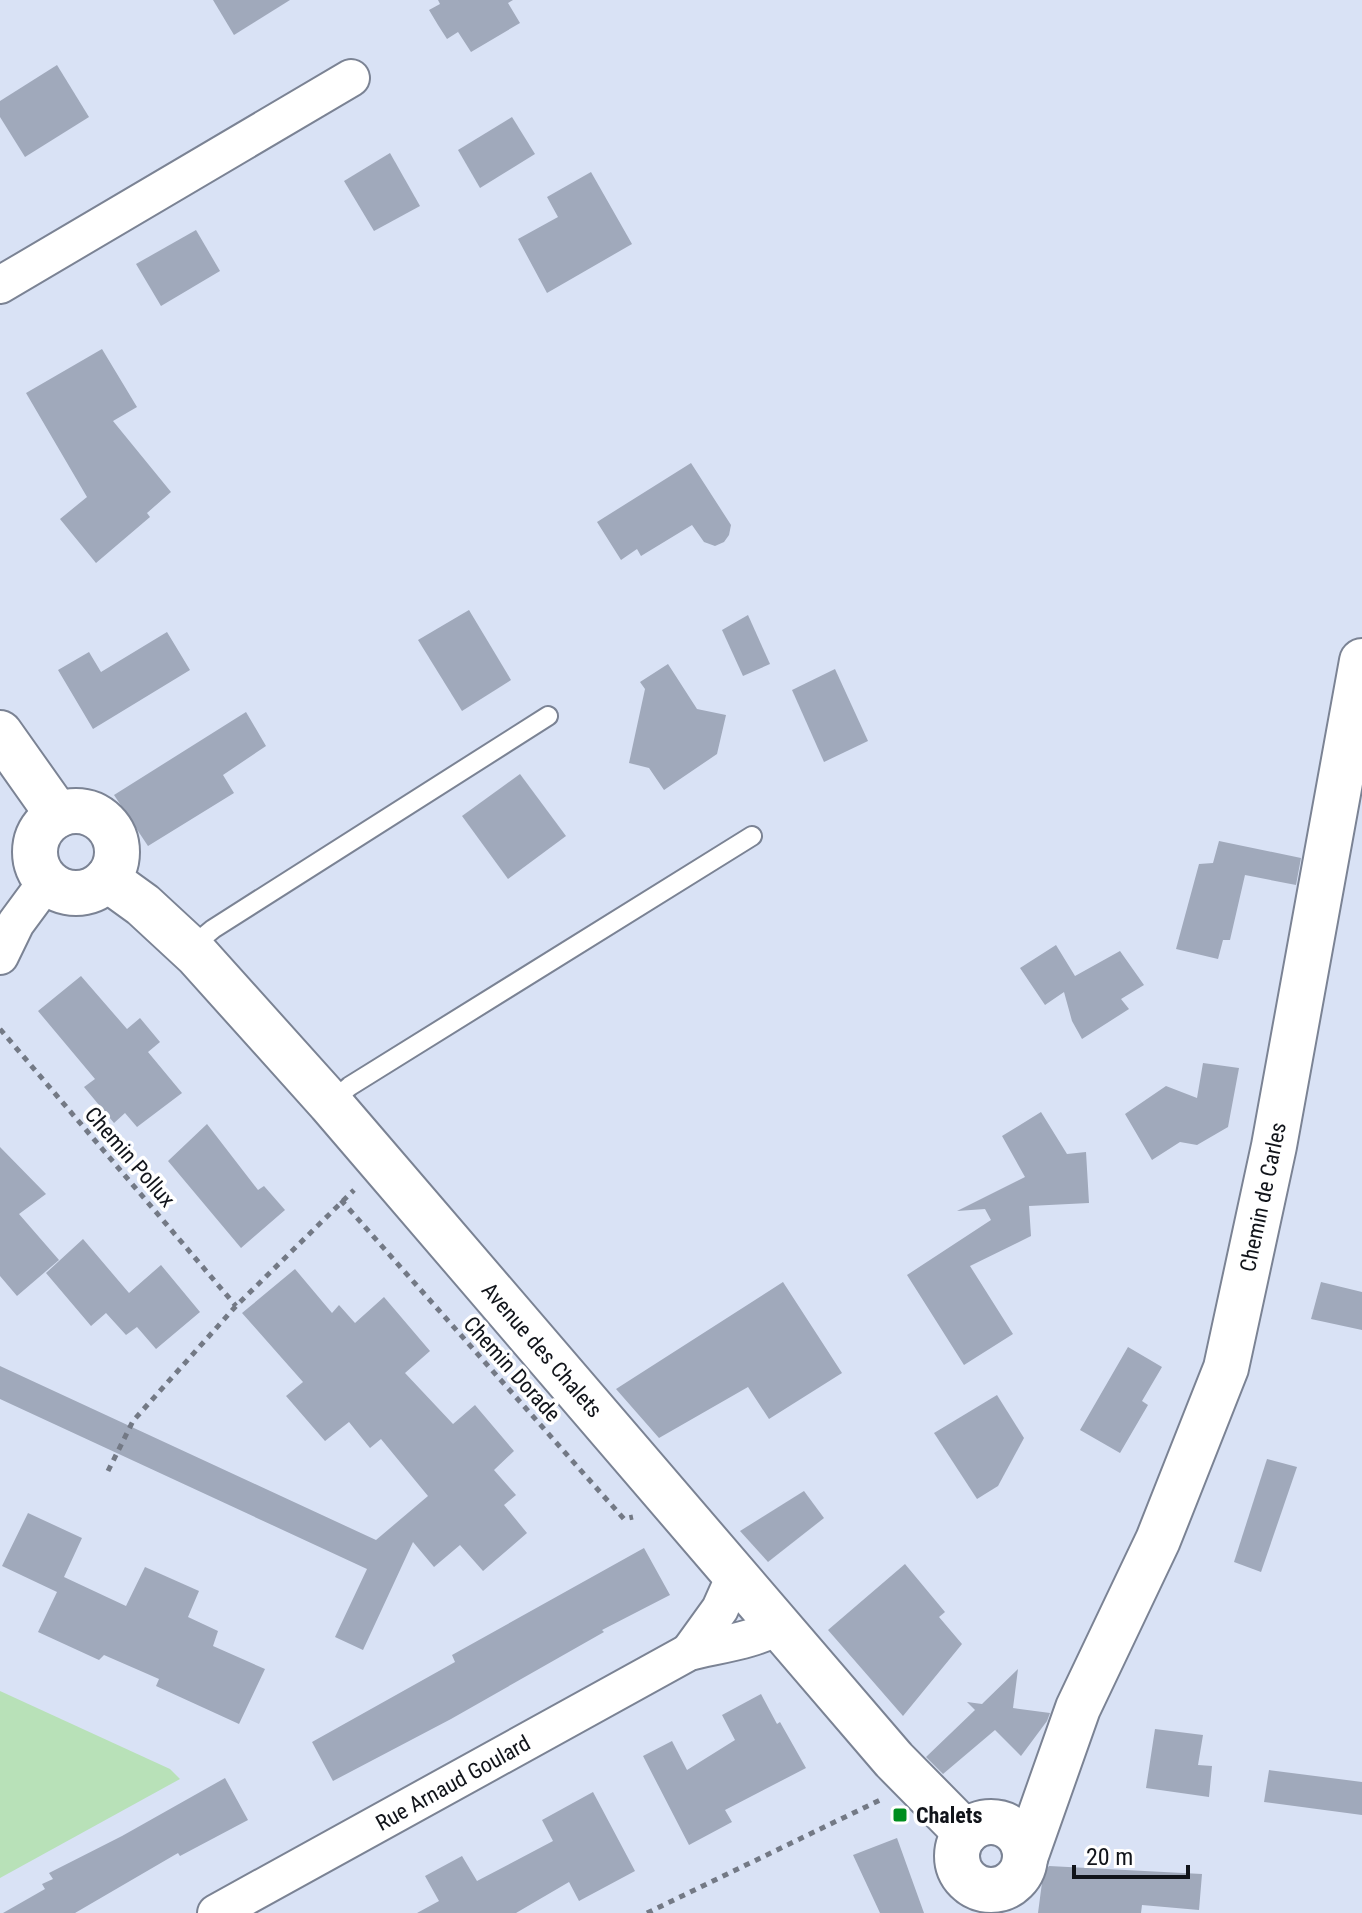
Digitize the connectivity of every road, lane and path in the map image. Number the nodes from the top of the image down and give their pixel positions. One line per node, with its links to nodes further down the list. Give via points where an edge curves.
1 (351, 78): 2 (street)
2 (0, 285)
3 (1362, 661): 22 (street, Chemin de Carles, via 1274,1146 1226,1368 1158,1540)
4 (548, 716): 10 (lane)
5 (0, 733): 6 (street)
6 (58, 815): 8 (street, via 89,813 113,834 115,865); 9 (street, via 36,840 36,862)
7 (752, 836): 13 (lane)
8 (107, 879): 9 (street, via 78,893); 10 (street, Avenue des Chalets)
9 (47, 881): 11 (street)
10 (190, 948): 13 (street, Avenue des Chalets)
11 (0, 956)
12 (0, 1029): 16 (path, Chemin Pollux)
13 (330, 1103): 14 (street, Avenue des Chalets)
14 (383, 1166): 15 (path); 18 (street, Avenue des Chalets)
15 (341, 1200): 16 (path); 18 (path, Chemin Dorade, via 624,1519)
16 (236, 1306): 17 (path, via 133,1421)
17 (108, 1471)
18 (675, 1506): 19 (street, Avenue des Chalets)
19 (740, 1580): 20 (street, Avenue des Chalets); 21 (street, Rue Arnaud Goulard)
20 (779, 1625): 21 (street, Rue Arnaud Goulard, via 764,1636); 24 (street, Avenue des Chalets, via 894,1760)
21 (689, 1652): 27 (street, Rue Arnaud Goulard)
22 (1078, 1708): 24 (street, Chemin de Carles, via 1009,1799); 25 (street, Chemin de Carles)
23 (881, 1800): 28 (path)
24 (972, 1829): 25 (street, via 1006,1826 1020,1839); 26 (street, via 957,1851 960,1870)
25 (1025, 1858): 26 (street, via 1015,1880)
26 (993, 1902)
27 (216, 1913)
28 (647, 1913)

